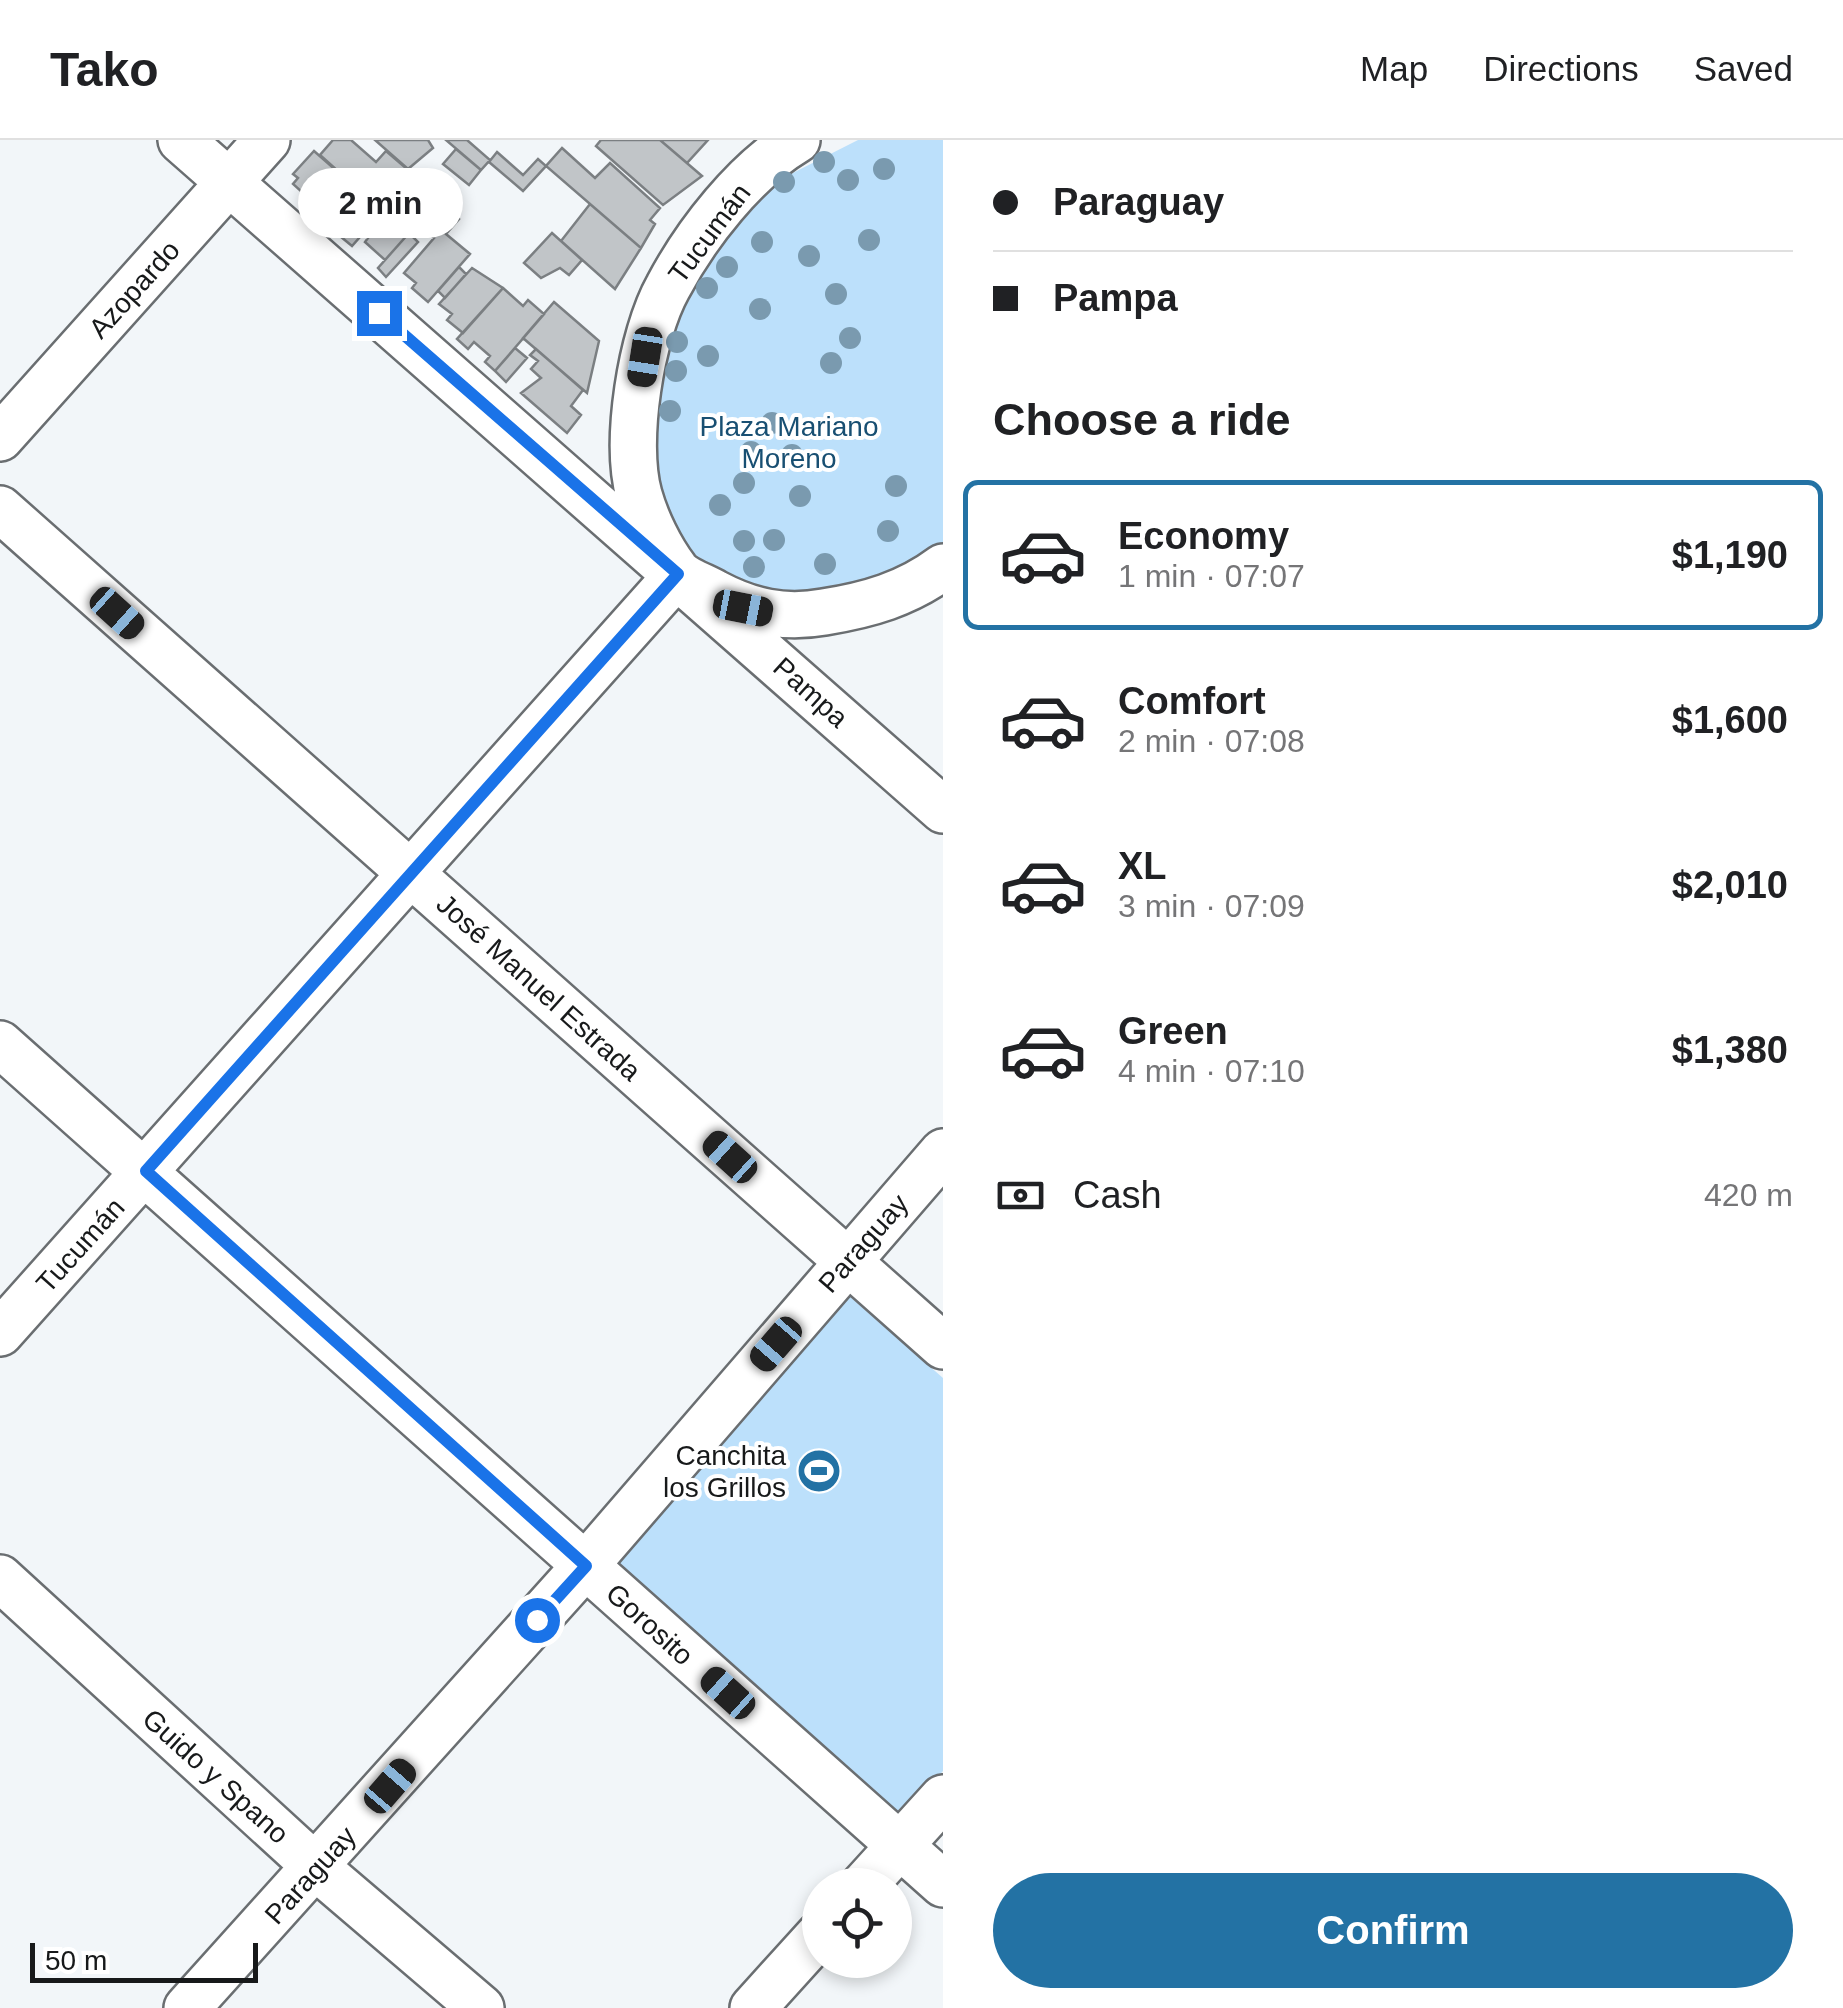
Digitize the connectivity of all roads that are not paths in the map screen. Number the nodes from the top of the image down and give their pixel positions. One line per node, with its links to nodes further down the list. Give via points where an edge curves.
1 (182, 140): 4 (street, Pampa)
2 (267, 140): 4 (street, Azopardo)
3 (793, 141): 8 (street, Tucumán, via 749,178 666,289 645,357 634,425 638,493)
4 (230, 182): 5 (street, Azopardo); 8 (street, Pampa)
5 (0, 438)
6 (0, 509): 10 (street, José Manuel Estrada)
7 (943, 567): 8 (street, via 872,604 794,617 743,608)
8 (678, 574): 9 (street, Pampa); 10 (street, Tucumán)
9 (943, 810)
10 (409, 872): 13 (street, Tucumán); 14 (street, José Manuel Estrada)
11 (0, 1044): 13 (street, Gorosito)
12 (943, 1152): 14 (street, Paraguay)
13 (146, 1171): 15 (street, Tucumán); 17 (street, Gorosito)
14 (847, 1261): 16 (street, José Manuel Estrada); 17 (street, Paraguay)
15 (0, 1333)
16 (943, 1346)
17 (586, 1566): 20 (street, Gorosito); 21 (street, Paraguay)
18 (0, 1578): 21 (street, Guido y Spano)
19 (943, 1798): 20 (street)
20 (899, 1847): 22 (street); 23 (street, Gorosito)
21 (317, 1868): 25 (street, Paraguay); 26 (street, Guido y Spano)
22 (880, 1868)
23 (943, 1884)
24 (802, 1954): 27 (street)
25 (187, 2008)
26 (481, 2008)
27 (752, 2008)

